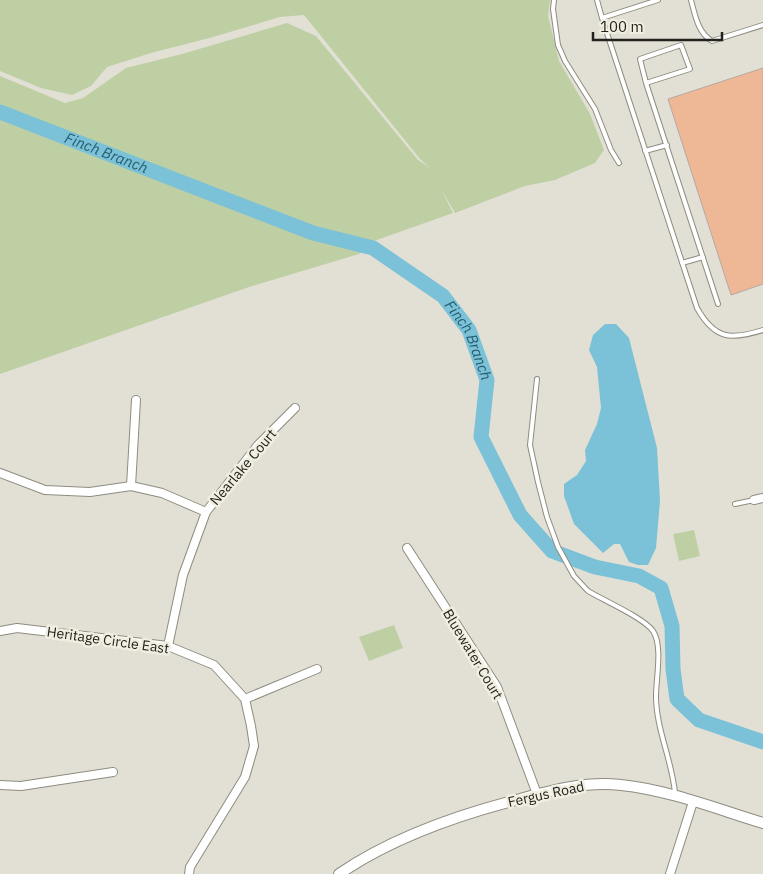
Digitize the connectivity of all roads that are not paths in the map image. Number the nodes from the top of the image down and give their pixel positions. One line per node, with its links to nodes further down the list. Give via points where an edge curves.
1 (554, 0): 10 (lane, via 552,9 558,45 595,109)
2 (597, 0): 5 (lane)
3 (658, 0): 5 (lane)
4 (691, 0): 6 (lane, via 698,25 706,38 712,41)
5 (602, 18): 9 (lane)
6 (763, 25)
7 (646, 83): 7 (lane, via 640,59 681,45 690,69); 8 (lane)
8 (667, 145): 9 (lane); 11 (lane)
9 (645, 151): 12 (lane)
10 (619, 163)
11 (703, 257): 12 (lane); 13 (lane)
12 (682, 263): 14 (lane, via 697,308 706,324 733,337)
13 (718, 304)
14 (763, 330)
15 (537, 379): 32 (lane, via 530,446 547,517 564,561 574,576 588,591 644,623 657,641 658,722)
16 (136, 400): 19 (street)
17 (295, 408): 23 (street, Nearlake Court, via 258,445)
18 (0, 473): 19 (street, via 45,490 90,492)
19 (131, 486): 23 (street, via 162,493)
20 (763, 498): 21 (street)
21 (754, 500): 22 (lane)
22 (735, 504)
23 (206, 512): 26 (street, Nearlake Court, via 183,575)
24 (407, 548): 31 (street, Bluewater Court, via 497,687)
25 (0, 632): 26 (street, Heritage Circle East, via 17,628)
26 (168, 646): 28 (street, Heritage Circle East, via 214,665)
27 (317, 669): 28 (street)
28 (245, 700): 35 (street, Heritage Circle East, via 254,746 245,777)
29 (113, 772): 30 (street, via 20,786)
30 (0, 785)
31 (537, 794): 32 (street, Fergus Road, via 604,784); 36 (street, Fergus Road, via 480,809 389,844)
32 (675, 796): 33 (street, Fergus Road)
33 (693, 802): 34 (street, Fergus Road); 37 (street)
34 (763, 823)
35 (189, 874)
36 (339, 874)
37 (670, 874)

